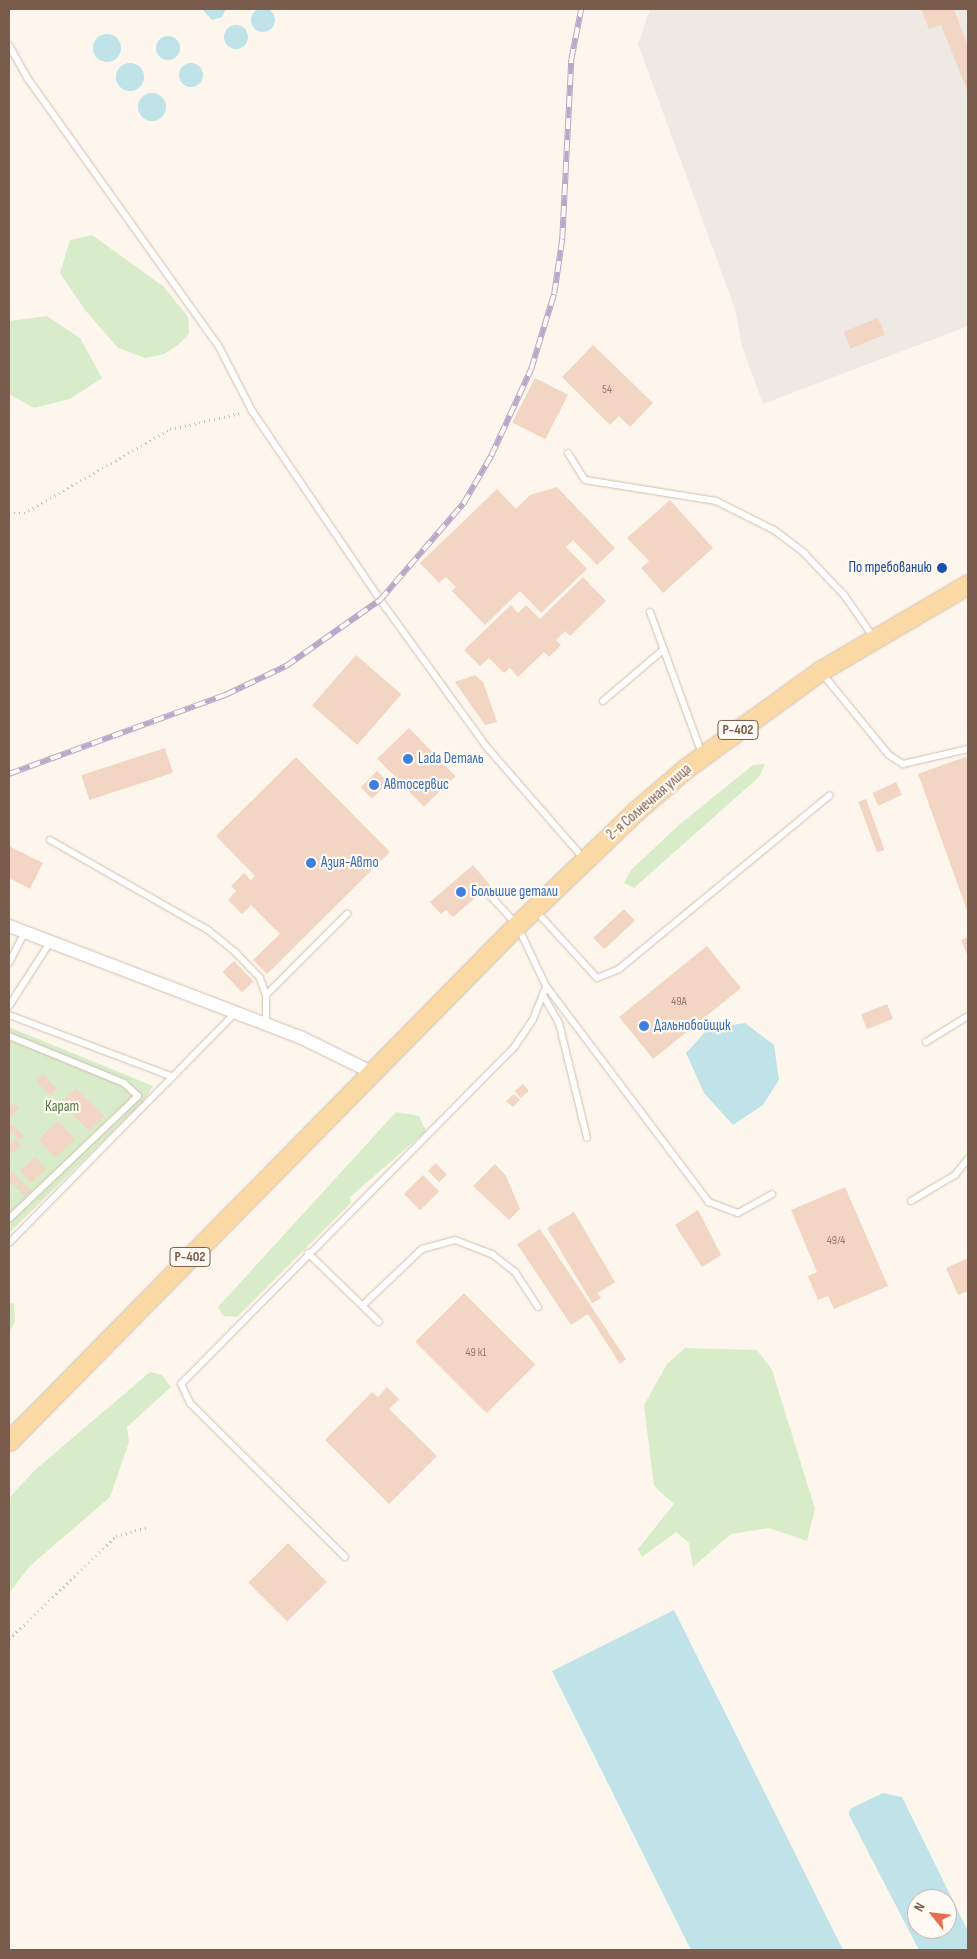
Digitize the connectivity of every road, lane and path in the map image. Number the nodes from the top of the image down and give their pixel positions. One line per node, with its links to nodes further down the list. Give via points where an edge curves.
1 (9, 45): 2 (lane, via 28,79 218,345)
2 (252, 411): 4 (path, via 170,428 24,514); 15 (lane, via 452,701)
3 (568, 453): 7 (lane, via 585,480 716,501 774,530 804,553 844,595)
4 (9, 513)
5 (968, 586): 7 (main road, 2-я Солнечная улица / Р-402)
6 (650, 612): 8 (lane)
7 (874, 639): 9 (main road, 2-я Солнечная улица / Р-402)
8 (664, 649): 10 (lane); 12 (lane)
9 (820, 671): 11 (lane, via 889,756 903,764); 12 (main road, 2-я Солнечная улица / Р-402)
10 (603, 701)
11 (968, 749)
12 (703, 755): 15 (main road, 2-я Солнечная улица / Р-402)
13 (830, 795): 17 (lane, via 619,969 597,978)
14 (50, 840): 25 (lane, via 208,930 260,978)
15 (585, 860): 17 (main road, 2-я Солнечная улица / Р-402)
16 (485, 890): 19 (lane)
17 (534, 910): 19 (main road, 2-я Солнечная улица / Р-402)
18 (347, 914): 25 (lane)
19 (517, 925): 24 (lane); 34 (main road, 2-я Солнечная улица / Р-402)
20 (9, 926): 21 (street)
21 (24, 933): 22 (street); 23 (lane)
22 (48, 944): 27 (lane); 28 (street)
23 (9, 963)
24 (546, 986): 26 (lane); 38 (lane, via 709,1202 738,1212)
25 (266, 995): 31 (lane)
26 (544, 997): 36 (lane, via 559,1023); 42 (lane, via 515,1046)
27 (9, 1006)
28 (234, 1014): 31 (street); 35 (lane)
29 (9, 1015): 35 (lane)
30 (968, 1016): 33 (lane)
31 (266, 1026): 34 (street)
32 (9, 1036): 40 (lane, via 124,1083 138,1096)
33 (926, 1042)
34 (371, 1072): 46 (main road, Р-402)
35 (173, 1077): 41 (lane)
36 (587, 1138)
37 (968, 1159): 39 (lane, via 955,1175)
38 (772, 1194)
39 (911, 1201)
40 (9, 1220)
41 (9, 1243)
42 (308, 1252): 43 (lane); 48 (lane, via 187,1373 182,1394)
43 (363, 1305): 44 (lane, via 422,1249 455,1240 492,1254 515,1272); 45 (lane)
44 (538, 1307)
45 (379, 1322)
46 (9, 1441)
47 (148, 1527): 49 (path, via 116,1536)
48 (345, 1557)
49 (9, 1639)

